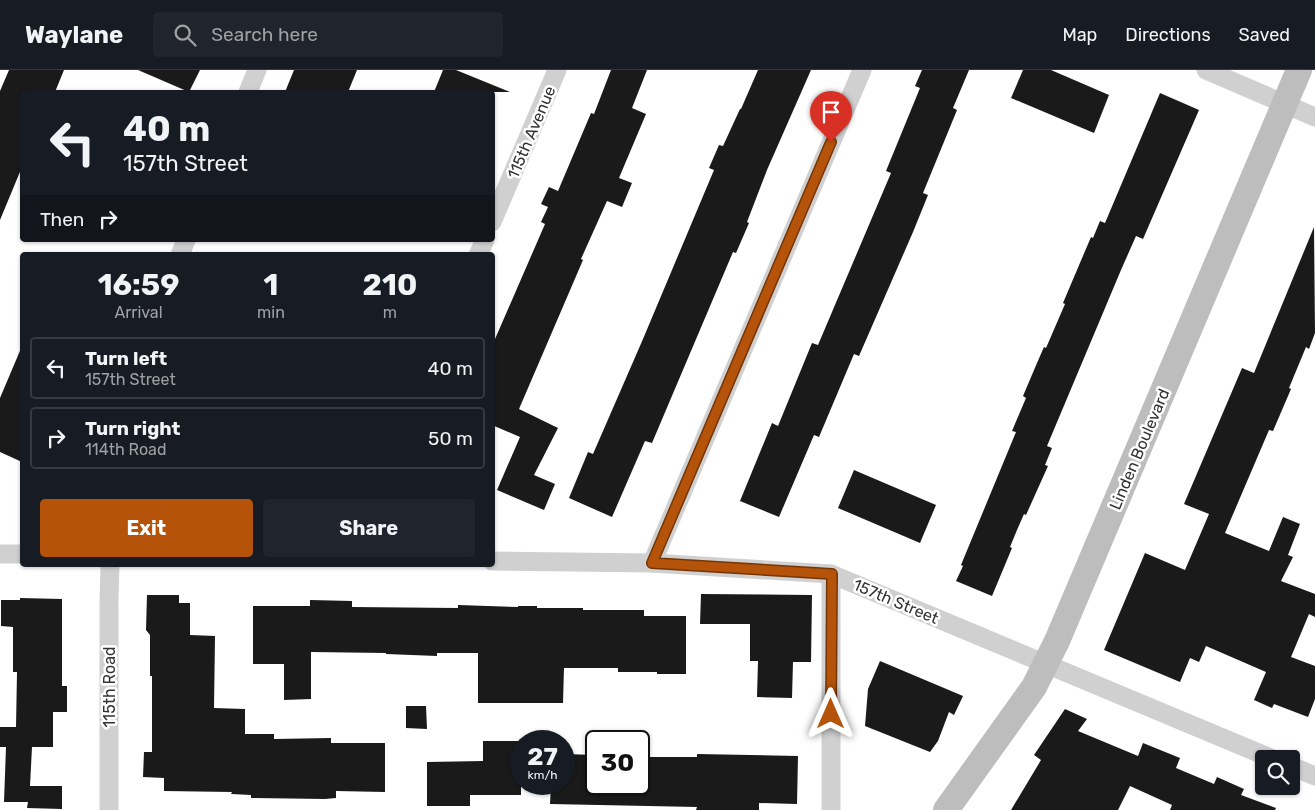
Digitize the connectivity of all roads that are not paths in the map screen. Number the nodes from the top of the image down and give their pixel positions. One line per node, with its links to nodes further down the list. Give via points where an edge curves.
1 (257, 70): 6 (street)
2 (557, 70): 9 (street, 115th Avenue)
3 (862, 70): 13 (street)
4 (1206, 70): 7 (street)
5 (1299, 70): 7 (main road, Linden Boulevard)
6 (249, 90)
7 (1285, 104): 8 (street); 16 (main road, Linden Boulevard)
8 (1315, 117)
9 (495, 215)
10 (0, 554): 11 (street)
11 (20, 554)
12 (495, 561): 13 (street, 157th Street)
13 (652, 563): 15 (street, 157th Street)
14 (110, 567): 20 (street, 115th Road)
15 (832, 574): 16 (street, 157th Street); 21 (street)
16 (1046, 663): 17 (street, 157th Street); 22 (main road, Linden Boulevard, via 1034,687)
17 (1255, 751)
18 (1300, 770): 19 (street)
19 (1315, 776)
20 (109, 810)
21 (831, 810)
22 (946, 810)

